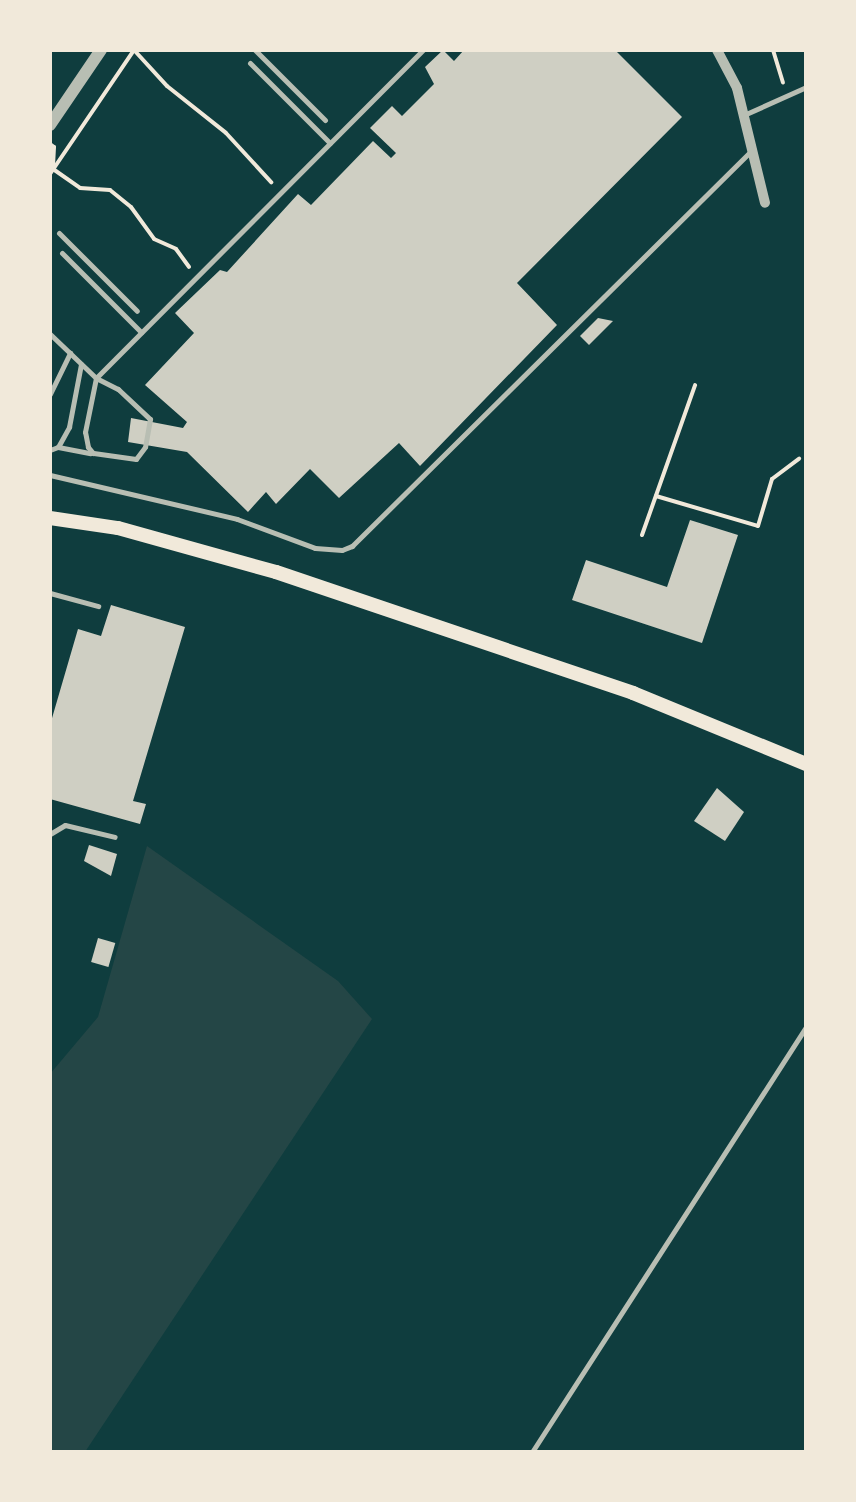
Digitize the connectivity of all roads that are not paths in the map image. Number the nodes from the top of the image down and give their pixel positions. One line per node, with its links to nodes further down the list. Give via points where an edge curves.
1 (101, 50): 9 (street)
2 (255, 50): 8 (lane)
3 (423, 50): 10 (lane)
4 (718, 50): 7 (street)
5 (250, 63): 10 (lane)
6 (806, 87): 7 (lane)
7 (744, 115): 11 (street)
8 (326, 120)
9 (50, 125)
10 (330, 143): 16 (lane)
11 (753, 149): 12 (street); 25 (lane, via 352,546 315,548 238,519)
12 (764, 203)
13 (59, 234): 15 (lane)
14 (62, 253): 16 (lane)
15 (138, 311)
16 (141, 332): 20 (lane)
17 (50, 334): 18 (lane)
18 (70, 353): 19 (lane); 21 (lane)
19 (81, 364): 20 (lane); 22 (lane, via 69,427)
20 (96, 378): 24 (lane, via 85,432); 24 (lane, via 118,388 150,419 136,459)
21 (50, 394)
22 (58, 447): 23 (lane); 24 (lane)
23 (50, 450)
24 (94, 453)
25 (50, 476)
26 (50, 518): 29 (main road, via 118,528 311,584 633,693)
27 (50, 593): 28 (lane)
28 (98, 606)
29 (806, 764)
30 (50, 834): 31 (lane, via 66,825)
31 (115, 837)
32 (806, 1026): 33 (lane)
33 (532, 1452)

